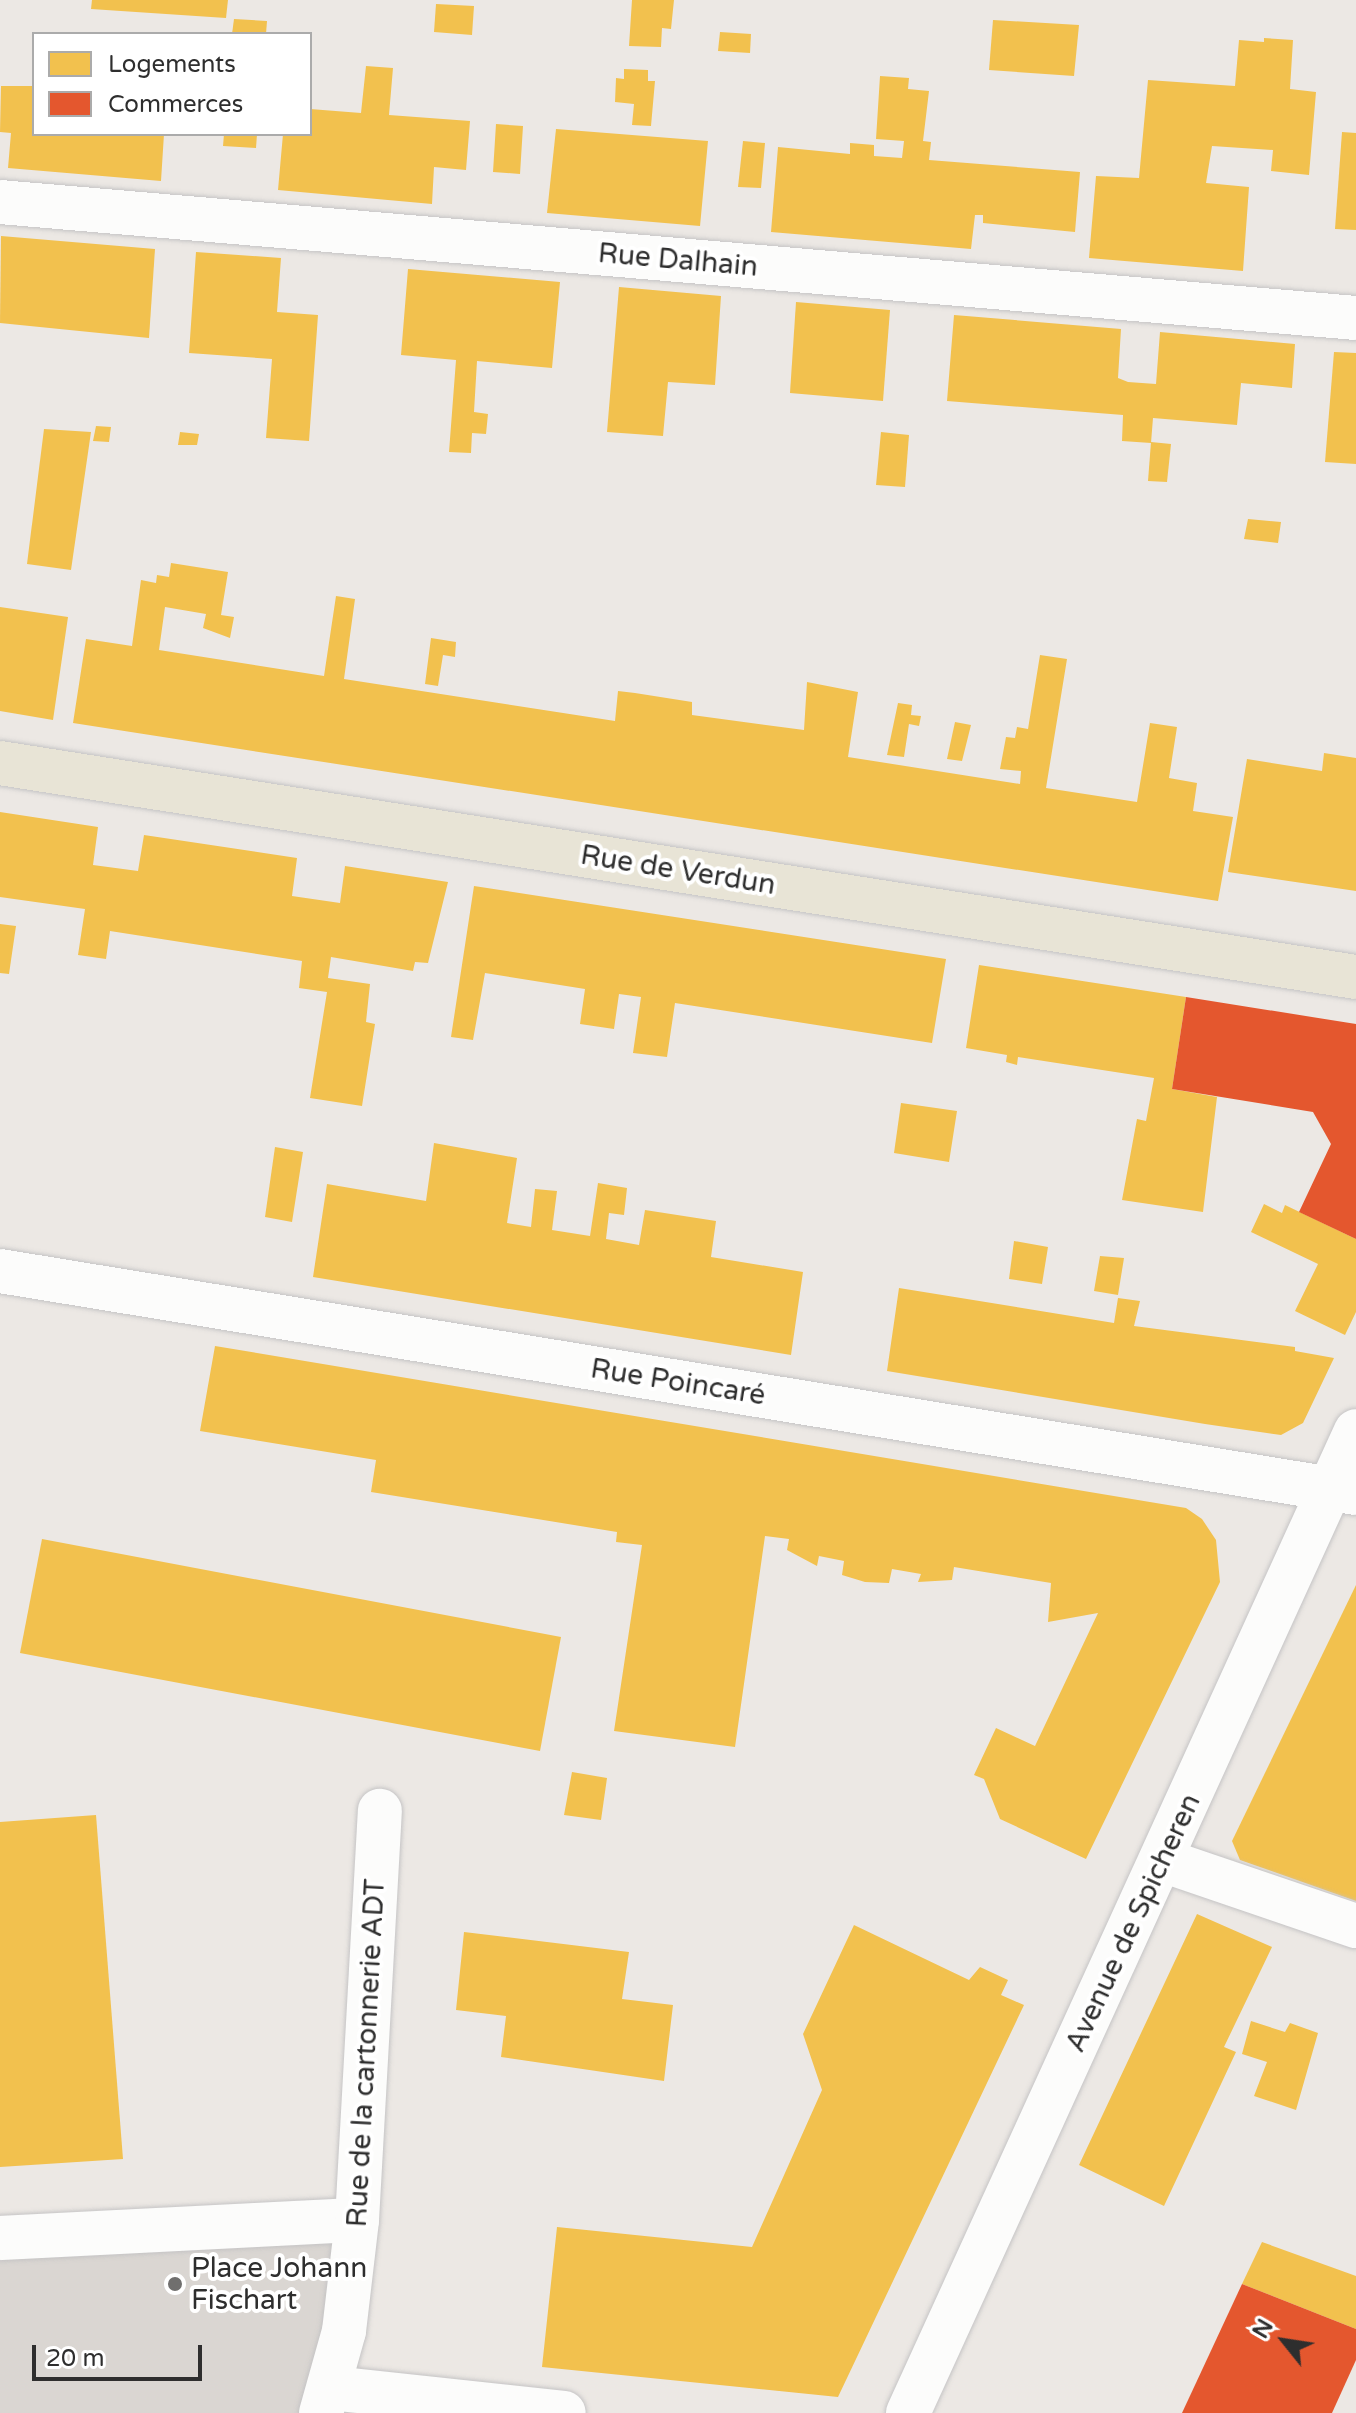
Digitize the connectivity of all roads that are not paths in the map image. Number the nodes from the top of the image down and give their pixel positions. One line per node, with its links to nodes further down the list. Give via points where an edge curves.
1 (0, 202): 2 (street, Rue Dalhain)
2 (1356, 318)
3 (0, 763): 4 (main road, Rue de Verdun)
4 (1356, 977)
5 (0, 1271): 7 (street, Rue Poincaré)
6 (1356, 1431): 7 (street, Avenue de Spicheren)
7 (1343, 1491): 9 (street, Avenue de Spicheren)
8 (380, 1811): 11 (street, Rue de la cartonnerie ADT)
9 (1162, 1860): 10 (street); 15 (street, Avenue de Spicheren)
10 (1356, 1926)
11 (357, 2220): 12 (street, Rue de la cartonnerie ADT); 13 (street, Rue de la cartonnerie ADT)
12 (0, 2238)
13 (326, 2401): 14 (street, Rue de la cartonnerie ADT)
14 (564, 2413)
15 (908, 2413)

